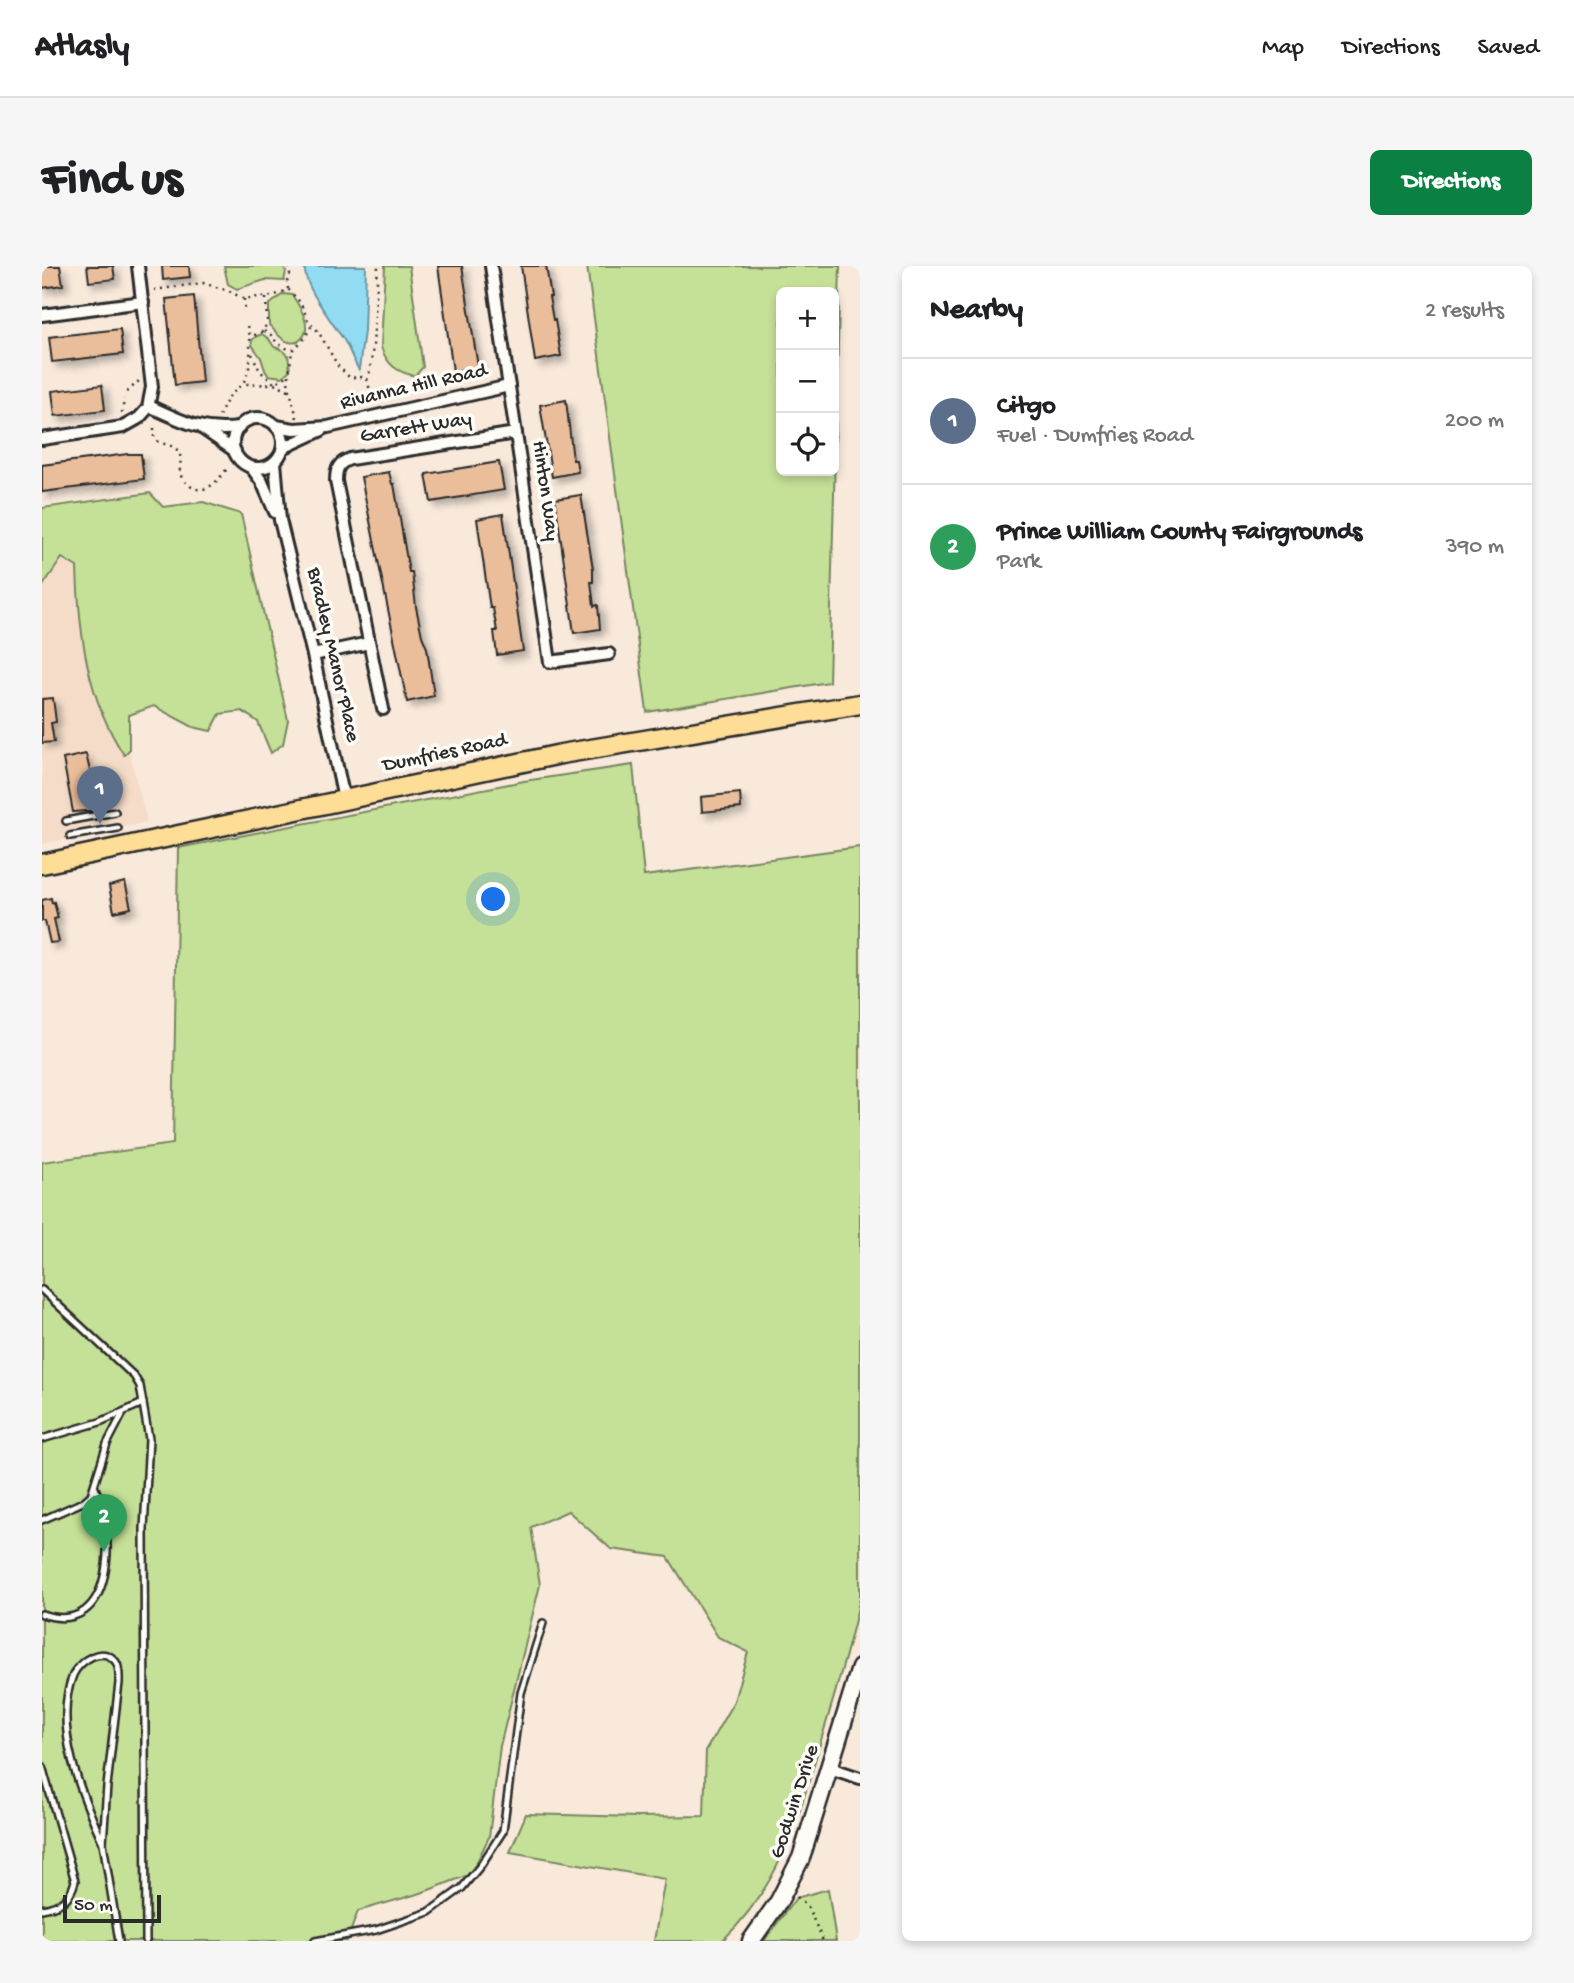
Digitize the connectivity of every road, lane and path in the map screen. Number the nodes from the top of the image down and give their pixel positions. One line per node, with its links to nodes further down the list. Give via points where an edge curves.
1 (138, 266): 9 (street)
2 (289, 266): 5 (path)
3 (379, 266): 19 (path)
4 (491, 266): 22 (street, Hinton Way)
5 (288, 289): 7 (path); 12 (path)
6 (150, 290): 8 (path, via 202,283)
7 (266, 298): 8 (path); 14 (path)
8 (244, 299): 10 (path)
9 (143, 302): 11 (street); 25 (street, via 152,387)
10 (245, 309)
11 (42, 315)
12 (312, 325): 16 (path); 19 (path, via 338,366 348,376)
13 (247, 326): 15 (path)
14 (264, 331): 15 (path); 16 (path)
15 (251, 339): 17 (path)
16 (292, 351): 18 (path)
17 (252, 354): 20 (path); 21 (path, via 263,376)
18 (289, 375): 21 (path); 23 (path)
19 (367, 380): 24 (path)
20 (243, 383): 21 (path); 26 (path)
21 (274, 383): 23 (path)
22 (509, 386): 29 (street, Rivanna Hill Road); 33 (street, Hinton Way)
23 (290, 391): 27 (path)
24 (373, 400)
25 (149, 406): 31 (street); 34 (street, via 123,427)
26 (219, 416)
27 (297, 419)
28 (276, 426): 29 (street, Rivanna Hill Road); 32 (street, via 253,419); 35 (street)
29 (328, 427): 35 (street, Rivanna Hill Road)
30 (154, 428): 38 (path, via 158,442 178,452 180,473 192,487 214,484)
31 (201, 428): 32 (street); 36 (street)
32 (239, 428): 36 (street)
33 (516, 433): 41 (street, Garrett Way, via 342,461 336,481); 42 (street, Hinton Way, via 550,663)
34 (42, 439)
35 (283, 448): 37 (street)
36 (235, 451): 39 (street)
37 (275, 462): 39 (street); 40 (street, Bradley Manor Place)
38 (229, 466)
39 (252, 467): 40 (street, Bradley Manor Place)
40 (280, 520): 43 (street, Bradley Manor Place)
41 (369, 643): 43 (street); 45 (street, Garrett Way)
42 (609, 654)
43 (313, 655): 46 (street, Bradley Manor Place)
44 (860, 704): 46 (main road, Dumfries Road, via 561,754)
45 (383, 709)
46 (344, 799): 51 (main road, Dumfries Road)
47 (115, 812): 48 (lane)
48 (66, 821)
49 (118, 828): 50 (lane)
50 (70, 836)
51 (42, 864)
52 (42, 1290): 53 (lane, via 134,1377)
53 (143, 1403): 54 (lane); 68 (lane, via 149,1439 144,1529)
54 (122, 1415): 55 (lane); 56 (lane, via 107,1444)
55 (42, 1439)
56 (95, 1488): 57 (lane, via 83,1502); 58 (lane, via 105,1513 107,1569 103,1587 96,1599 75,1614)
57 (42, 1520)
58 (42, 1614)
59 (543, 1623): 69 (lane, via 521,1693 503,1831 481,1865 462,1888 429,1912 376,1930)
60 (860, 1668): 62 (street, Godwin Drive)
61 (42, 1766): 66 (lane, via 75,1881 60,1904)
62 (830, 1768): 63 (street); 65 (street, Godwin Drive)
63 (860, 1778)
64 (103, 1843): 64 (lane, via 76,1781 68,1722 72,1678 78,1665 98,1655 116,1662 120,1683); 67 (lane)
65 (786, 1891): 70 (street, Godwin Drive); 71 (path, via 806,1902)
66 (42, 1909)
67 (119, 1941)
68 (146, 1941)
69 (316, 1941)
70 (751, 1941)
71 (823, 1941)

